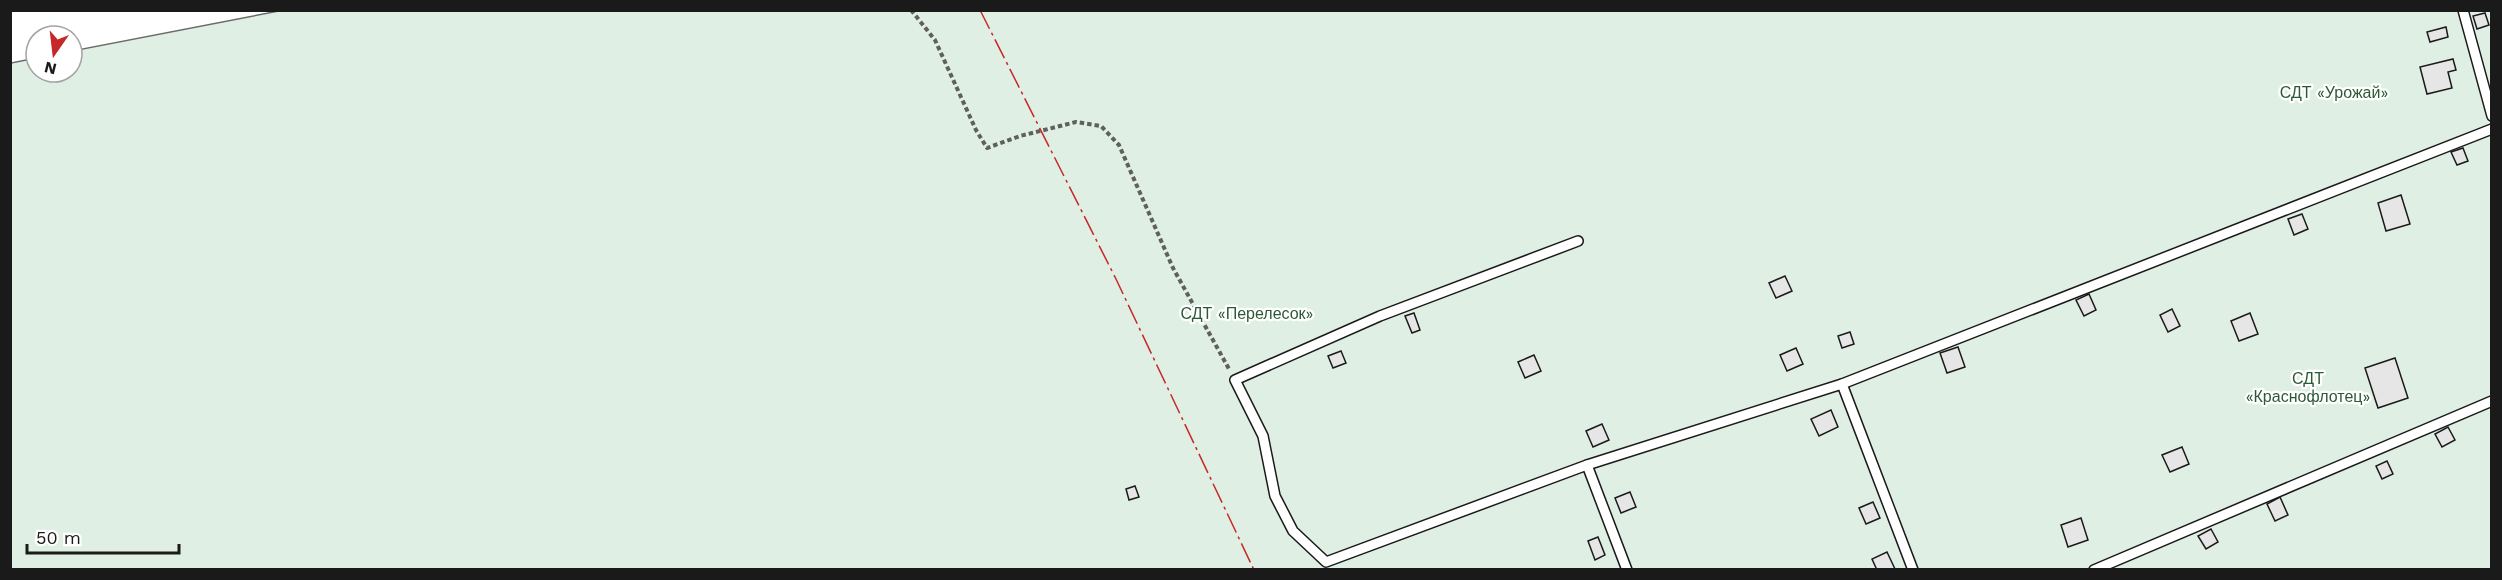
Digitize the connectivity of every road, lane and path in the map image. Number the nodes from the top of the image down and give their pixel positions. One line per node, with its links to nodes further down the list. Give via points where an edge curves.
1 (911, 10): 6 (path, via 935,40 987,148 1076,122 1101,126 1119,145 1173,268)
2 (2463, 10): 3 (lane)
3 (2492, 116)
4 (2492, 129): 7 (lane)
5 (1578, 241): 6 (lane, via 1380,316)
6 (1235, 380): 10 (lane, via 1263,436 1275,496 1293,531)
7 (1842, 384): 9 (lane); 12 (lane)
8 (2492, 401): 13 (lane)
9 (1587, 465): 10 (lane); 11 (lane)
10 (1326, 566)
11 (1627, 570)
12 (1913, 570)
13 (2094, 570)

